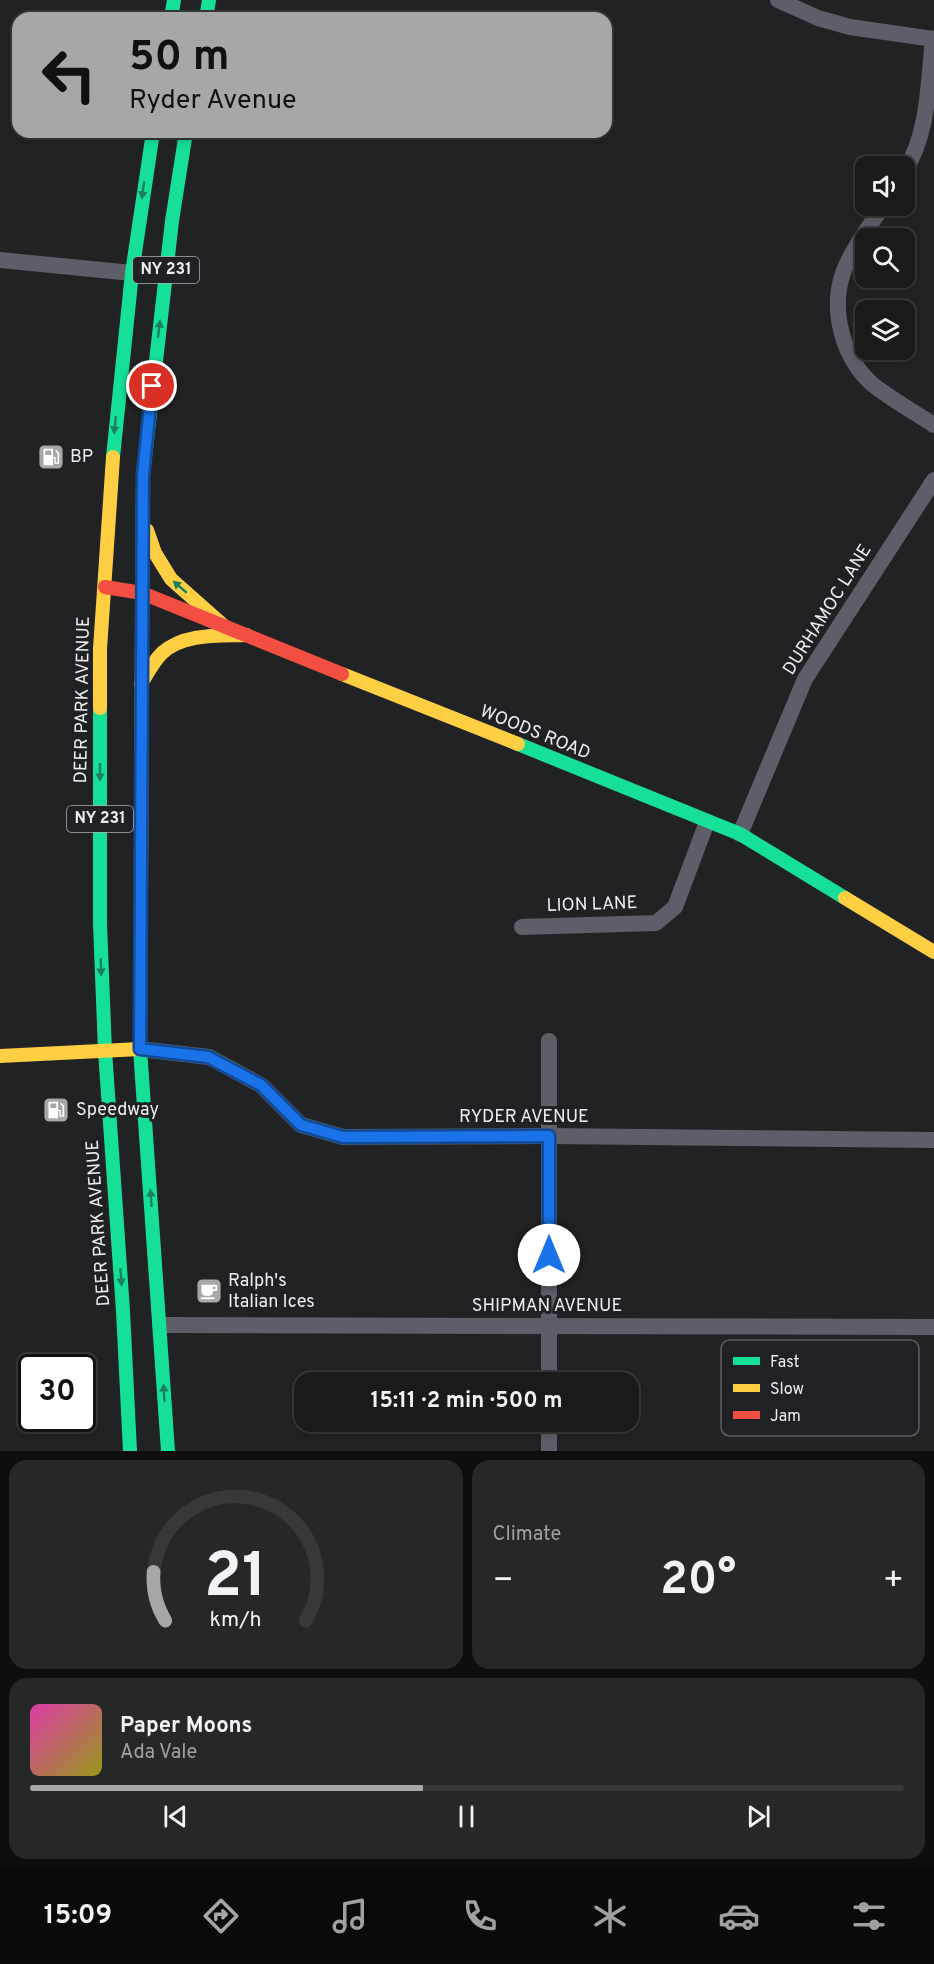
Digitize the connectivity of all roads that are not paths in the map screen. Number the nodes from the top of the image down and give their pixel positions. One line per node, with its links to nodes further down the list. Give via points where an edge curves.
1 (778, 0): 2 (street, via 850,27)
2 (934, 39): 5 (street, via 921,134)
3 (152, 138): 8 (main road, DEER PARK AVENUE / NY 231, one-way to 8)
4 (185, 138): 11 (main road, NY 231, one-way to 4, via 151,397)
5 (914, 156)
6 (876, 216): 9 (street, via 843,274 838,301 840,330 853,362 873,384)
7 (0, 260): 8 (street)
8 (132, 273): 12 (main road, DEER PARK AVENUE / NY 231, one-way to 12, via 114,438)
9 (934, 425)
10 (934, 480): 18 (street, DURHAMOC LANE, via 805,680)
11 (142, 516): 13 (main road, NY 231); 14 (main road, one-way to 11, via 171,579 155,553)
12 (105, 588): 13 (main road, WOODS ROAD); 23 (main road, DEER PARK AVENUE / NY 231, one-way to 23, via 100,649 100,924)
13 (142, 593): 14 (main road, WOODS ROAD); 16 (main road, NY 231)
14 (224, 626): 15 (main road, WOODS ROAD)
15 (247, 635): 16 (main road, via 184,641 165,651); 17 (main road, WOODS ROAD)
16 (141, 684): 22 (main road, NY 231)
17 (707, 822): 18 (main road, WOODS ROAD); 19 (street, LION LANE, via 675,907 656,923)
18 (740, 834): 20 (main road, WOODS ROAD)
19 (522, 927)
20 (934, 952)
21 (549, 1041): 25 (street)
22 (140, 1049): 23 (main road); 25 (street, RYDER AVENUE, via 208,1057 261,1085 301,1125 343,1137); 27 (main road, NY 231, one-way to 22)
23 (105, 1051): 24 (main road); 32 (main road, DEER PARK AVENUE / NY 231, one-way to 32)
24 (0, 1056)
25 (549, 1136): 26 (street, RYDER AVENUE); 28 (street)
26 (934, 1140)
27 (160, 1324): 28 (street, SHIPMAN AVENUE); 33 (main road, NY 231, one-way to 27)
28 (549, 1326): 29 (street, SHIPMAN AVENUE); 30 (street)
29 (934, 1327)
30 (549, 1372)
31 (549, 1432): 34 (street)
32 (130, 1451)
33 (168, 1451)
34 (549, 1451)

